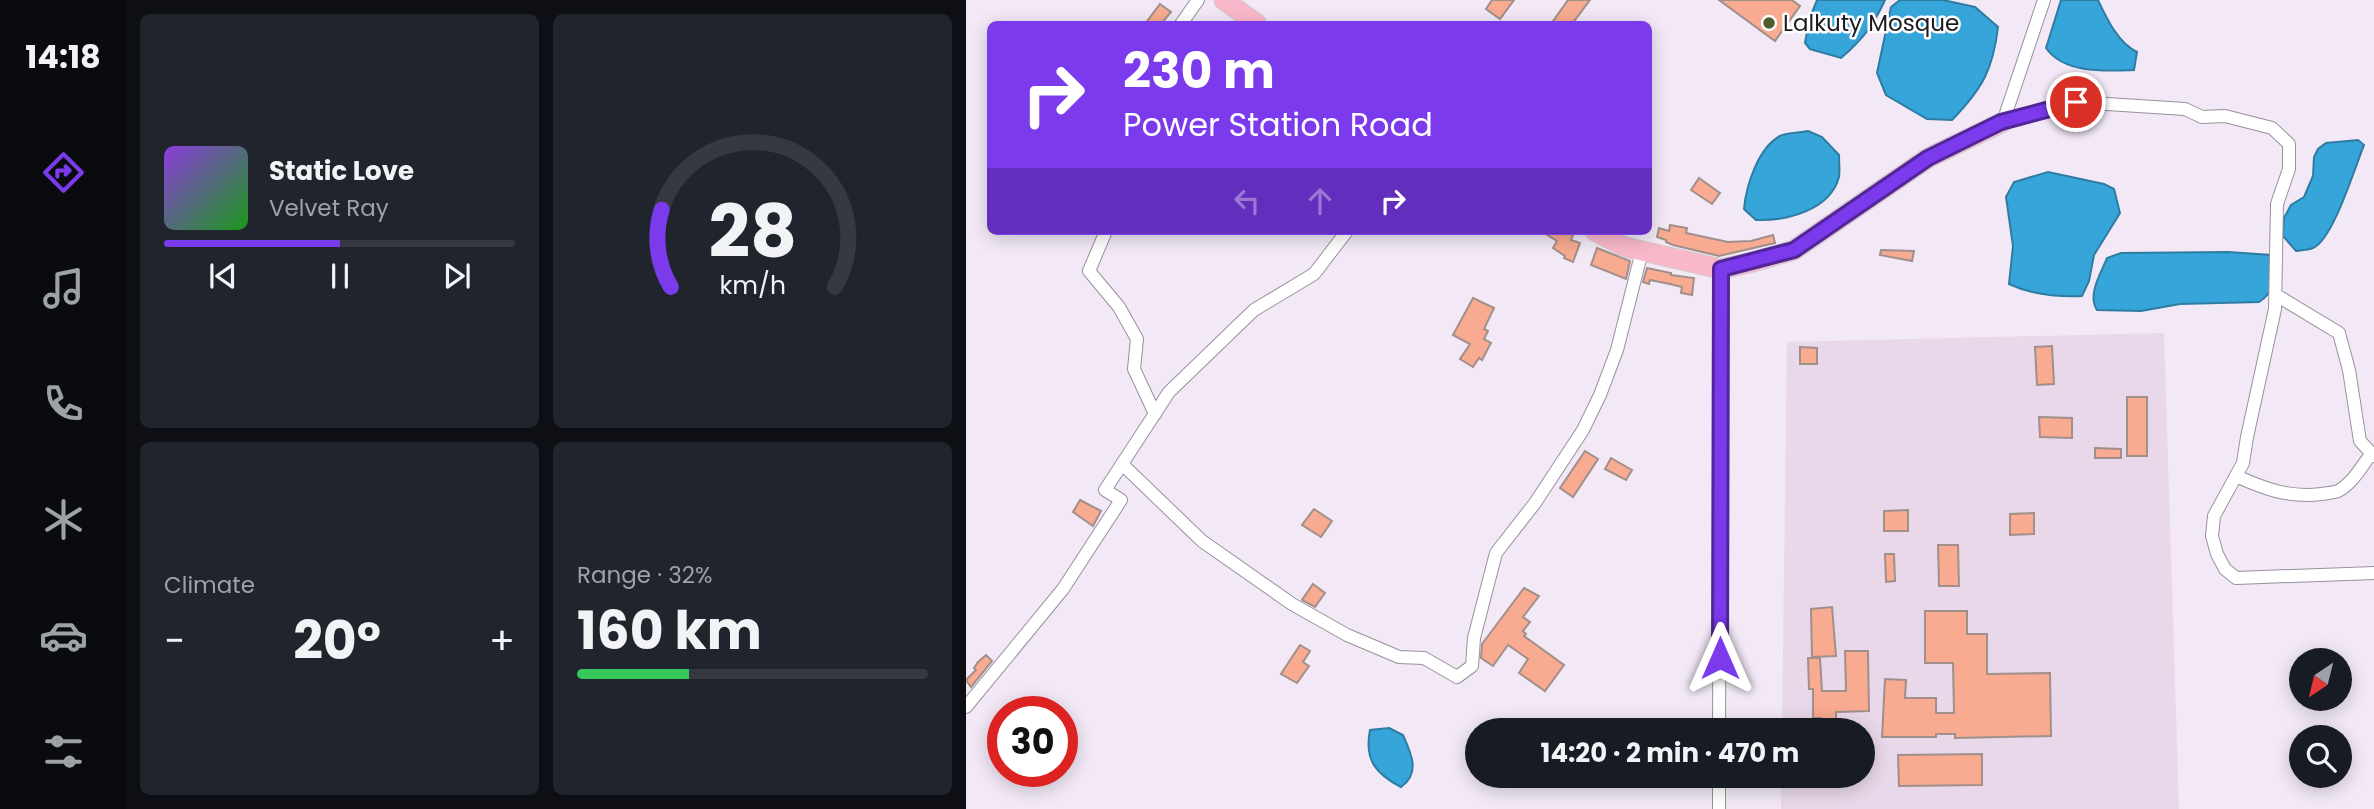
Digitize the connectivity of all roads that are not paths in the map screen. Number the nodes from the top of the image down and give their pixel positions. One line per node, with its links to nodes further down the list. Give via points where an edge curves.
1 (1198, 0): 4 (street)
2 (1224, 0): 5 (main road)
3 (2045, 0): 6 (street)
4 (1183, 21)
5 (1253, 21)
6 (2003, 122): 11 (main road, via 1928,158 1794,250); 12 (street, via 2076,102 2185,109 2202,117 2225,116 2272,128 2289,144 2289,169 2277,204)
7 (1104, 235): 13 (street, via 1089,271 1119,307 1137,339 1134,369)
8 (1344, 235): 13 (street, via 1314,274 1254,310 1169,392)
9 (1602, 235): 10 (main road)
10 (1642, 251): 11 (main road); 15 (street, via 1617,350 1600,396 1535,503 1496,553 1474,638 1472,666 1457,677 1424,658 1399,657 1347,635 1292,604 1202,541)
11 (1721, 269): 19 (street)
12 (2276, 295): 14 (street, via 2339,333 2360,441); 16 (street, via 2243,463)
13 (1155, 414): 15 (street)
14 (2373, 455): 16 (street, via 2338,491 2320,494 2281,494)
15 (1122, 464): 18 (street, via 1105,491 1121,500 1063,589)
16 (2236, 476): 17 (street, via 2214,516 2212,536 2225,569 2236,578)
17 (2374, 573)
18 (966, 707)
19 (1719, 718)
20 (1719, 788): 21 (street)
21 (1719, 809)

